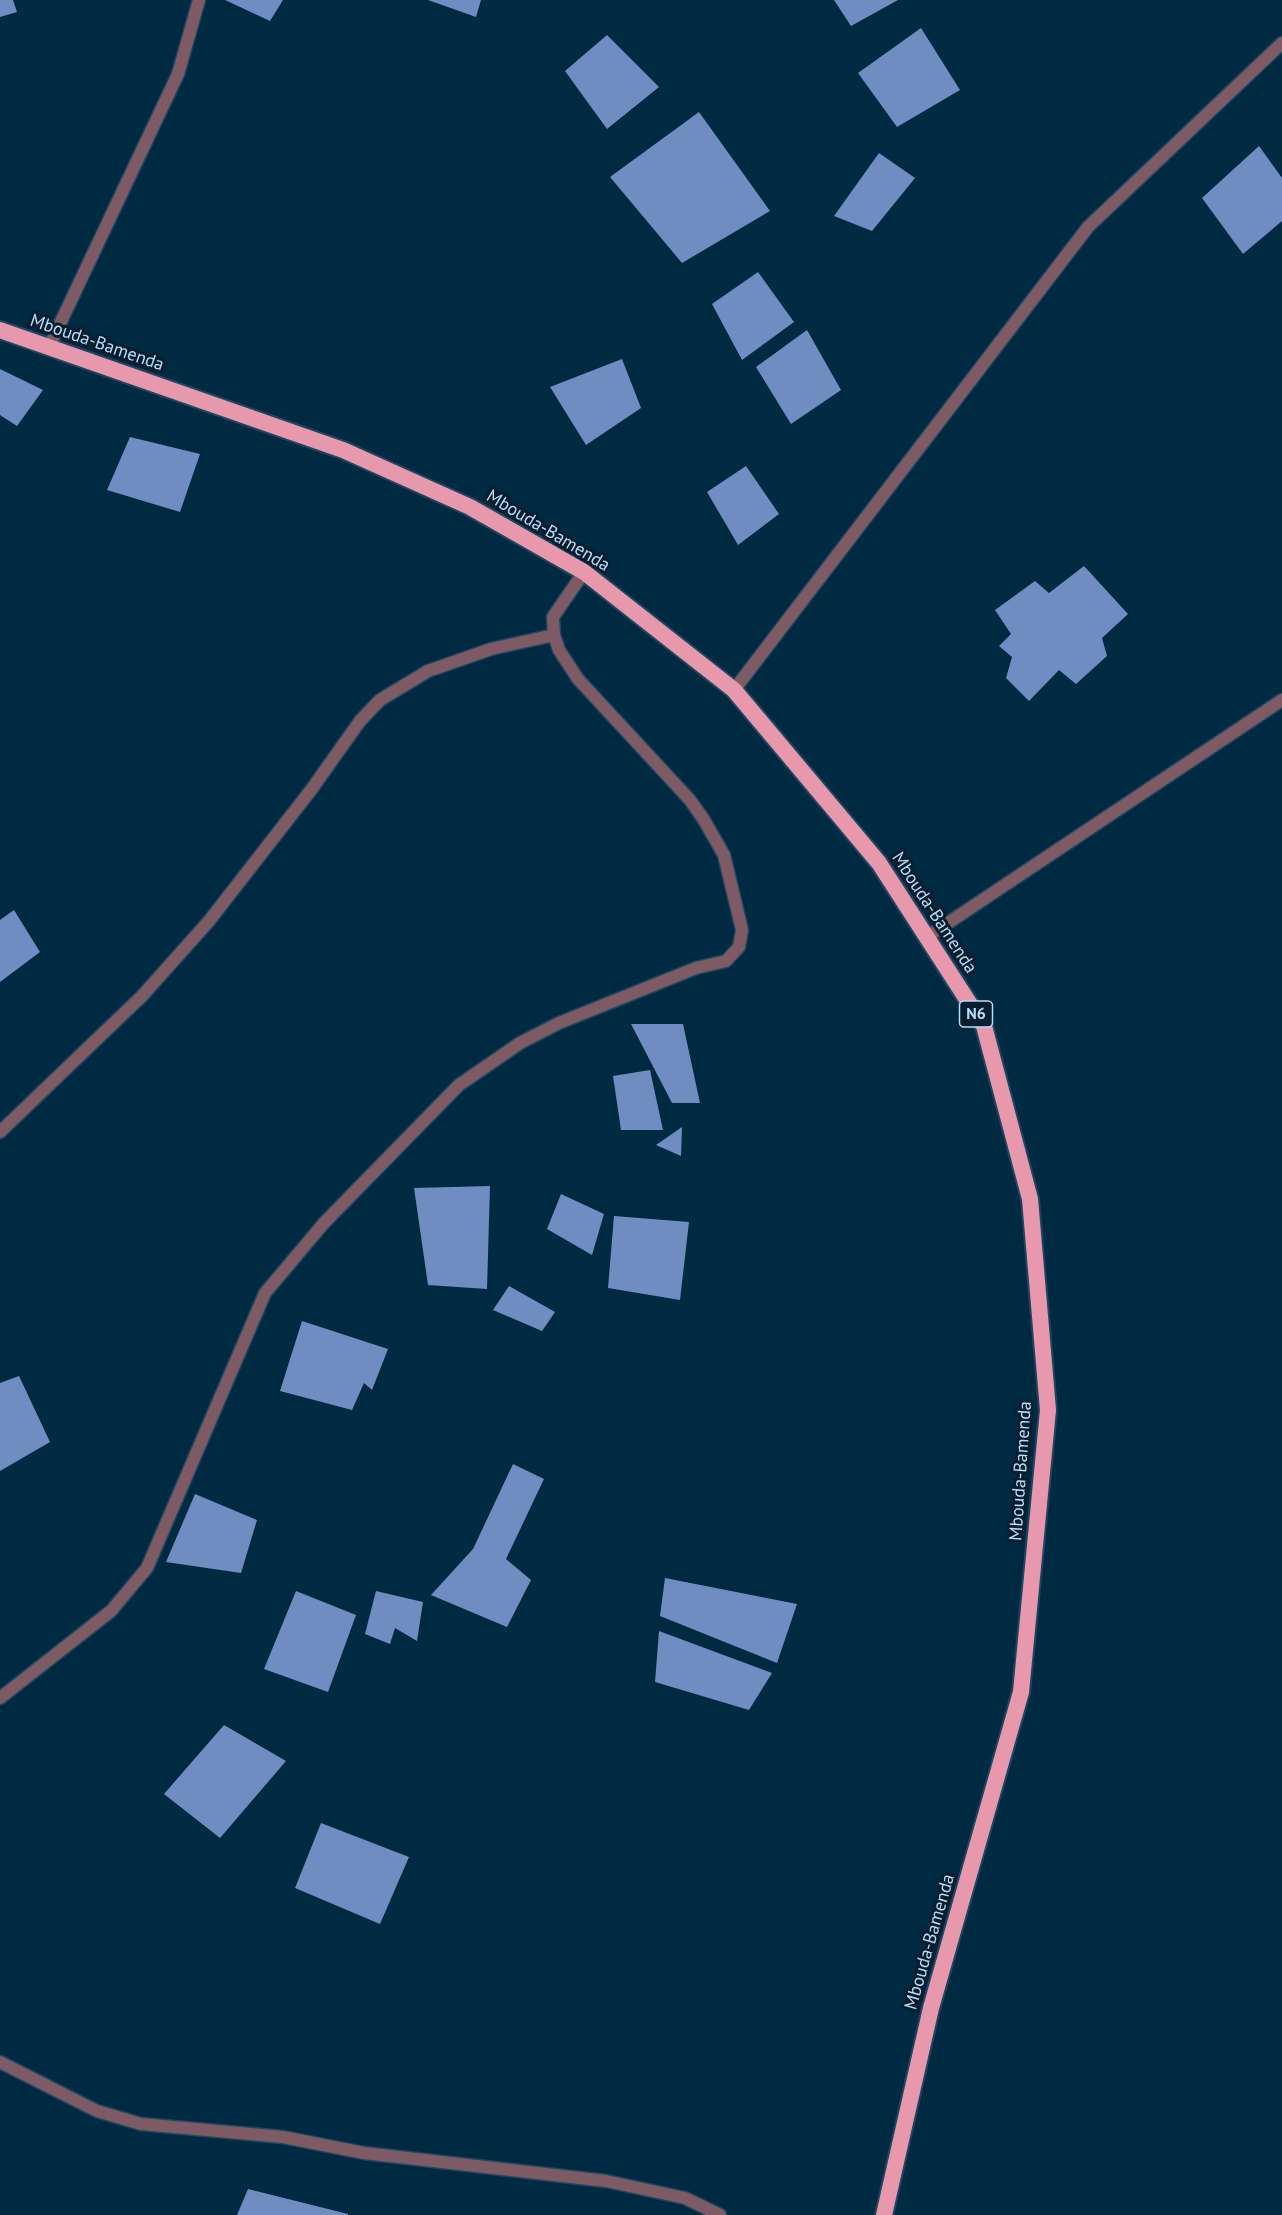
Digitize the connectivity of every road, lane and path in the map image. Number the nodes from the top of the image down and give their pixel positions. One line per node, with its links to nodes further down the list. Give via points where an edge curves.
1 (199, 0): 4 (street, via 178,74)
2 (1282, 43): 7 (street, via 1089,227)
3 (0, 330): 4 (highway, Mbouda-Bamenda / N6)
4 (49, 347): 5 (highway, Mbouda-Bamenda / N6, via 343,450 470,507)
5 (584, 572): 6 (street, via 553,617); 7 (highway, Mbouda-Bamenda / N6)
6 (554, 635): 10 (street, via 491,649 429,672 381,700 360,721 201,929 142,996); 11 (street, via 578,679 704,820 724,855 742,930 739,947 726,961 685,972 530,1038 459,1085 435,1109 324,1223 266,1293 147,1568 111,1611)
7 (734, 690): 9 (highway, Mbouda-Bamenda / N6, via 879,863)
8 (1282, 700): 9 (street)
9 (927, 937): 14 (highway, Mbouda-Bamenda / N6, via 984,1026 1030,1199 1048,1410 1021,1692 931,2008)
10 (0, 1132)
11 (0, 1698)
12 (0, 2062): 13 (street, via 97,2111 141,2124 283,2138 364,2153 606,2181 685,2198)
13 (720, 2215)
14 (884, 2215)

